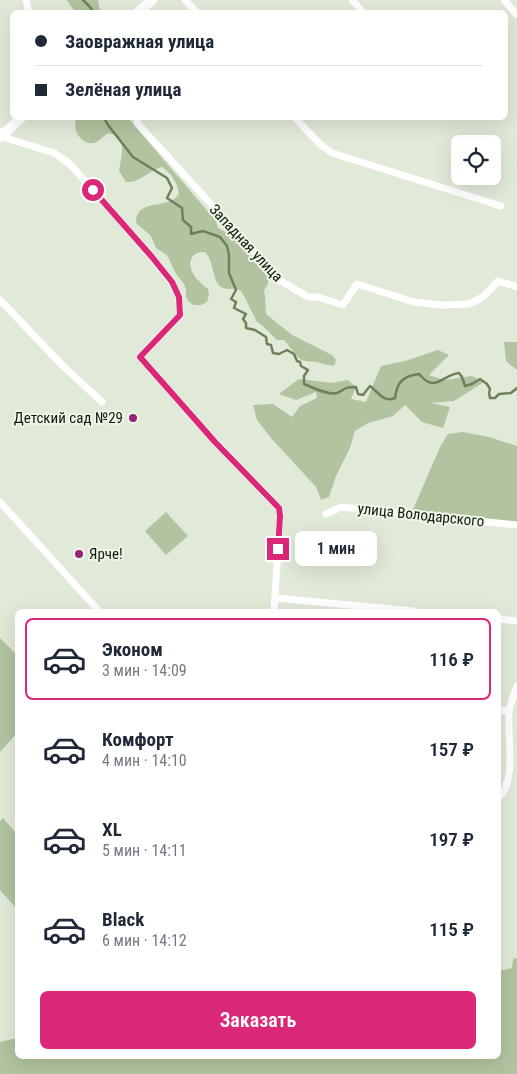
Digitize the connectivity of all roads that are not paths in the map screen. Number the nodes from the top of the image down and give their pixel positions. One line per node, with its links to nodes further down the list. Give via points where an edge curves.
1 (152, 0): 5 (street)
2 (185, 0): 6 (street)
3 (352, 0): 7 (street)
4 (504, 0): 8 (street)
5 (140, 10)
6 (195, 10)
7 (361, 10)
8 (516, 14)
9 (18, 120): 12 (street)
10 (137, 120): 14 (street, Западная улица, via 281,281 308,297 343,305 357,284 414,302 442,306 469,304 482,297 498,280)
11 (297, 120): 13 (street, via 332,153)
12 (1, 134): 20 (street, via 54,153 70,164 172,282 179,297 180,315 140,357 279,508)
13 (501, 206)
14 (517, 287)
15 (0, 300): 16 (street)
16 (102, 402)
17 (0, 502): 21 (street)
18 (326, 514): 19 (street, улица Володарского, via 341,507)
19 (517, 524)
20 (275, 598): 22 (street); 23 (street)
21 (97, 609)
22 (274, 609)
23 (393, 609)
24 (501, 619): 25 (street)
25 (517, 621)
26 (517, 686): 28 (street)
27 (501, 710): 28 (street)
28 (509, 711): 29 (street, via 510,775)
29 (501, 795)

